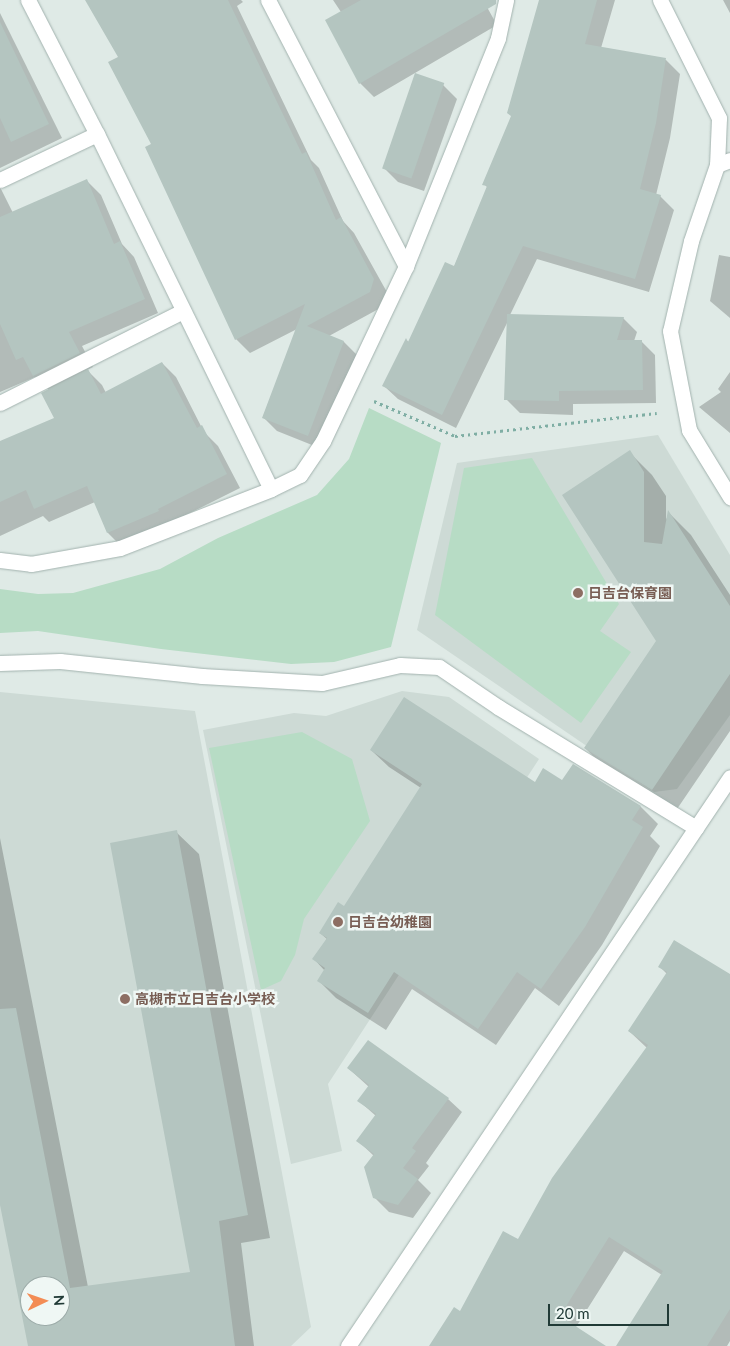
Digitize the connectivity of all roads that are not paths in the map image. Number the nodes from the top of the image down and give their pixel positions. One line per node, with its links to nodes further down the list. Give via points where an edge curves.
1 (28, 0): 5 (street)
2 (268, 0): 8 (street)
3 (506, 0): 8 (street, via 498,38)
4 (660, 0): 6 (street, via 718,118)
5 (96, 134): 7 (street); 9 (street)
6 (723, 162): 12 (street, via 691,241 670,331 689,430)
7 (0, 180)
8 (406, 266): 11 (street, via 323,441 300,475)
9 (183, 311): 10 (street); 11 (street)
10 (0, 403)
11 (271, 489): 13 (street, via 120,548 31,564)
12 (730, 497)
13 (0, 560)
14 (0, 663): 16 (street, via 60,661 202,676 322,683 400,664 439,668)
15 (730, 777): 16 (street)
16 (696, 828): 17 (street)
17 (348, 1346)

